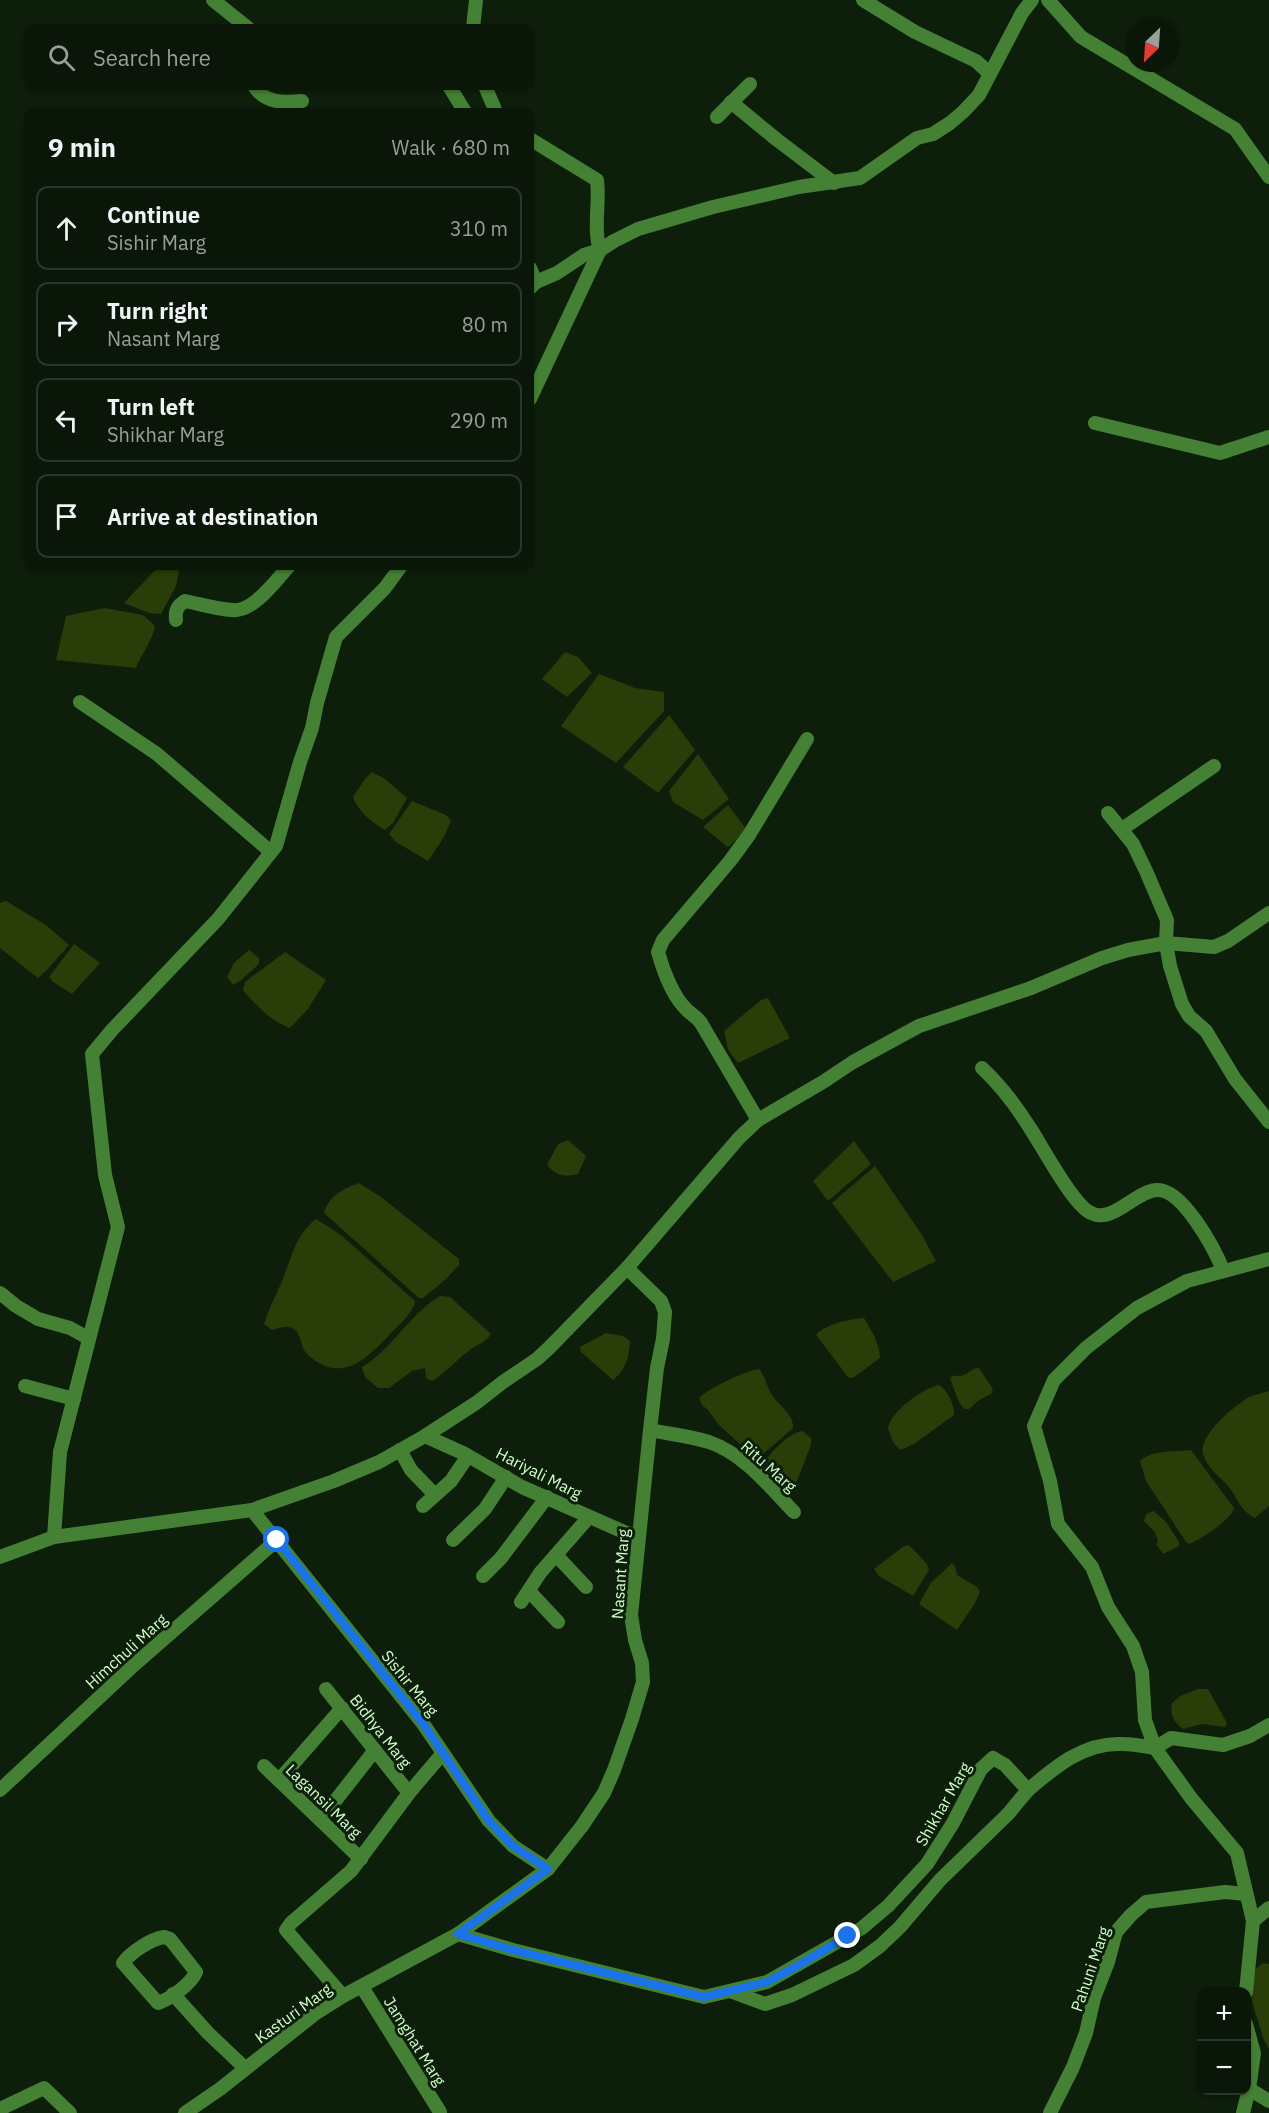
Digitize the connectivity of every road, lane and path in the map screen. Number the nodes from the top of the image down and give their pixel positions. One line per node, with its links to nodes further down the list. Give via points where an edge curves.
1 (213, 0): 6 (street)
2 (476, 0): 7 (street)
3 (863, 0): 8 (street, via 915,32 976,61)
4 (1032, 0): 8 (street)
5 (1048, 0): 19 (street, via 1081,37 1235,129)
6 (243, 24)
7 (473, 24)
8 (989, 73): 20 (street, via 979,95 950,123 917,138 860,178)
9 (750, 84): 14 (street)
10 (257, 90): 13 (street, via 261,96 283,103)
11 (451, 90): 15 (street)
12 (487, 90): 16 (street)
13 (302, 101)
14 (731, 102): 17 (street); 20 (street)
15 (463, 108)
16 (494, 108)
17 (717, 117)
18 (534, 141): 21 (street, via 597,180)
19 (1269, 177)
20 (834, 183): 21 (street, via 713,207 638,230)
21 (600, 250): 22 (street); 23 (street)
22 (534, 284)
23 (534, 390)
24 (1095, 423): 25 (street, via 1220,453)
25 (1269, 438)
26 (285, 570): 28 (street, via 244,610 185,601 175,612)
27 (397, 570): 34 (street, via 385,588 336,637 312,728)
28 (176, 620)
29 (80, 702): 34 (street, via 157,754)
30 (807, 739): 38 (street, via 749,835 663,940 658,952 675,993 701,1023)
31 (1214, 766): 33 (street)
32 (1108, 813): 33 (street)
33 (1122, 829): 36 (street, via 1164,911)
34 (271, 852): 44 (street, via 218,920 92,1054 105,1175 118,1227)
35 (1269, 913): 36 (street, via 1214,947)
36 (1166, 943): 38 (street, via 1102,958 1031,988 919,1026); 39 (street, via 1182,1004 1206,1031 1230,1071)
37 (982, 1068): 42 (street, via 1011,1101 1068,1188 1091,1214 1106,1216 1132,1199 1166,1190 1179,1199 1216,1251)
38 (759, 1120): 41 (street)
39 (1269, 1122)
40 (1269, 1259): 42 (street)
41 (627, 1268): 47 (street, Nasant Marg, via 661,1301 665,1312); 48 (street, via 537,1359)
42 (1223, 1270): 70 (street, via 1187,1281 1137,1308 1086,1348 1054,1380 1034,1426 1058,1524 1092,1567 1108,1607 1133,1646 1142,1672 1145,1720)
43 (0, 1293): 44 (street, via 38,1319)
44 (88, 1338): 46 (street)
45 (25, 1386): 46 (street)
46 (74, 1399): 59 (street, via 60,1452)
47 (650, 1430): 56 (street, Ritu Marg, via 709,1442 733,1454); 58 (street, Nasant Marg)
48 (425, 1436): 49 (street); 50 (street, Hariyali Marg)
49 (400, 1450): 52 (street, via 411,1470); 55 (street, via 333,1481)
50 (468, 1456): 51 (street, Hariyali Marg); 52 (street, via 451,1481)
51 (506, 1477): 53 (street, Hariyali Marg); 61 (street, via 484,1509)
52 (435, 1495): 54 (street)
53 (547, 1497): 57 (street, Hariyali Marg); 64 (street)
54 (423, 1506)
55 (252, 1510): 59 (street); 60 (street, Sishir Marg)
56 (794, 1512)
57 (589, 1516): 58 (street, Hariyali Marg); 62 (street)
58 (639, 1536): 80 (street, Nasant Marg, via 631,1615 643,1682 604,1793)
59 (54, 1537): 63 (street)
60 (277, 1540): 72 (street, Sishir Marg); 75 (street, Himchuli Marg)
61 (453, 1540)
62 (556, 1555): 65 (street); 66 (street, via 525,1596)
63 (0, 1557)
64 (483, 1576)
65 (586, 1587)
66 (558, 1622)
67 (326, 1689): 68 (street, Bidhya Marg)
68 (342, 1708): 71 (street, Bidhya Marg); 74 (street)
69 (1269, 1725): 70 (street, via 1223,1745 1171,1738)
70 (1155, 1748): 76 (street, via 1121,1743 1095,1746 1069,1758); 81 (street, via 1237,1853)
71 (375, 1750): 77 (street, Bidhya Marg); 78 (street)
72 (443, 1753): 77 (street); 80 (street, Sishir Marg, via 489,1821 513,1846)
73 (264, 1766): 74 (street, Lagansil Marg)
74 (279, 1780): 78 (street, Lagansil Marg)
75 (0, 1790)
76 (1028, 1790): 87 (street, via 900,1927 854,1965 765,2004); 87 (street, Shikhar Marg, via 993,1758 981,1769 927,1864 888,1906 862,1928 797,1966 767,1982)
77 (409, 1793): 79 (street)
78 (321, 1819): 79 (street, Lagansil Marg)
79 (361, 1859): 89 (street, via 286,1930)
80 (548, 1869): 84 (street, Nasant Marg)
81 (1246, 1894): 83 (street); 100 (street, Pahuni Marg, via 1225,1892 1146,1902 1131,1915 1116,1932 1086,2033)
82 (1269, 1908): 83 (street)
83 (1253, 1922): 86 (street)
84 (458, 1934): 85 (street, Kasturi Marg); 87 (street, Shikhar Marg, via 704,1997)
85 (362, 1987): 89 (street, Kasturi Marg); 97 (street, Jamghat Marg)
86 (1246, 1987)
87 (730, 1991)
88 (173, 1994): 88 (street, via 196,1972 170,1940 158,1938 125,1960 124,1966 154,2001 161,2002); 91 (street)
89 (344, 1996): 91 (street, Kasturi Marg)
90 (1251, 2042): 92 (street, via 1254,2053)
91 (245, 2068): 99 (street, Kasturi Marg)
92 (1251, 2075)
93 (1251, 2090): 95 (street)
94 (1248, 2095): 101 (street)
95 (1269, 2101)
96 (1, 2111): 98 (street, via 44,2088)
97 (440, 2112)
98 (70, 2113)
99 (185, 2113)
100 (1050, 2113)
101 (1243, 2113)

